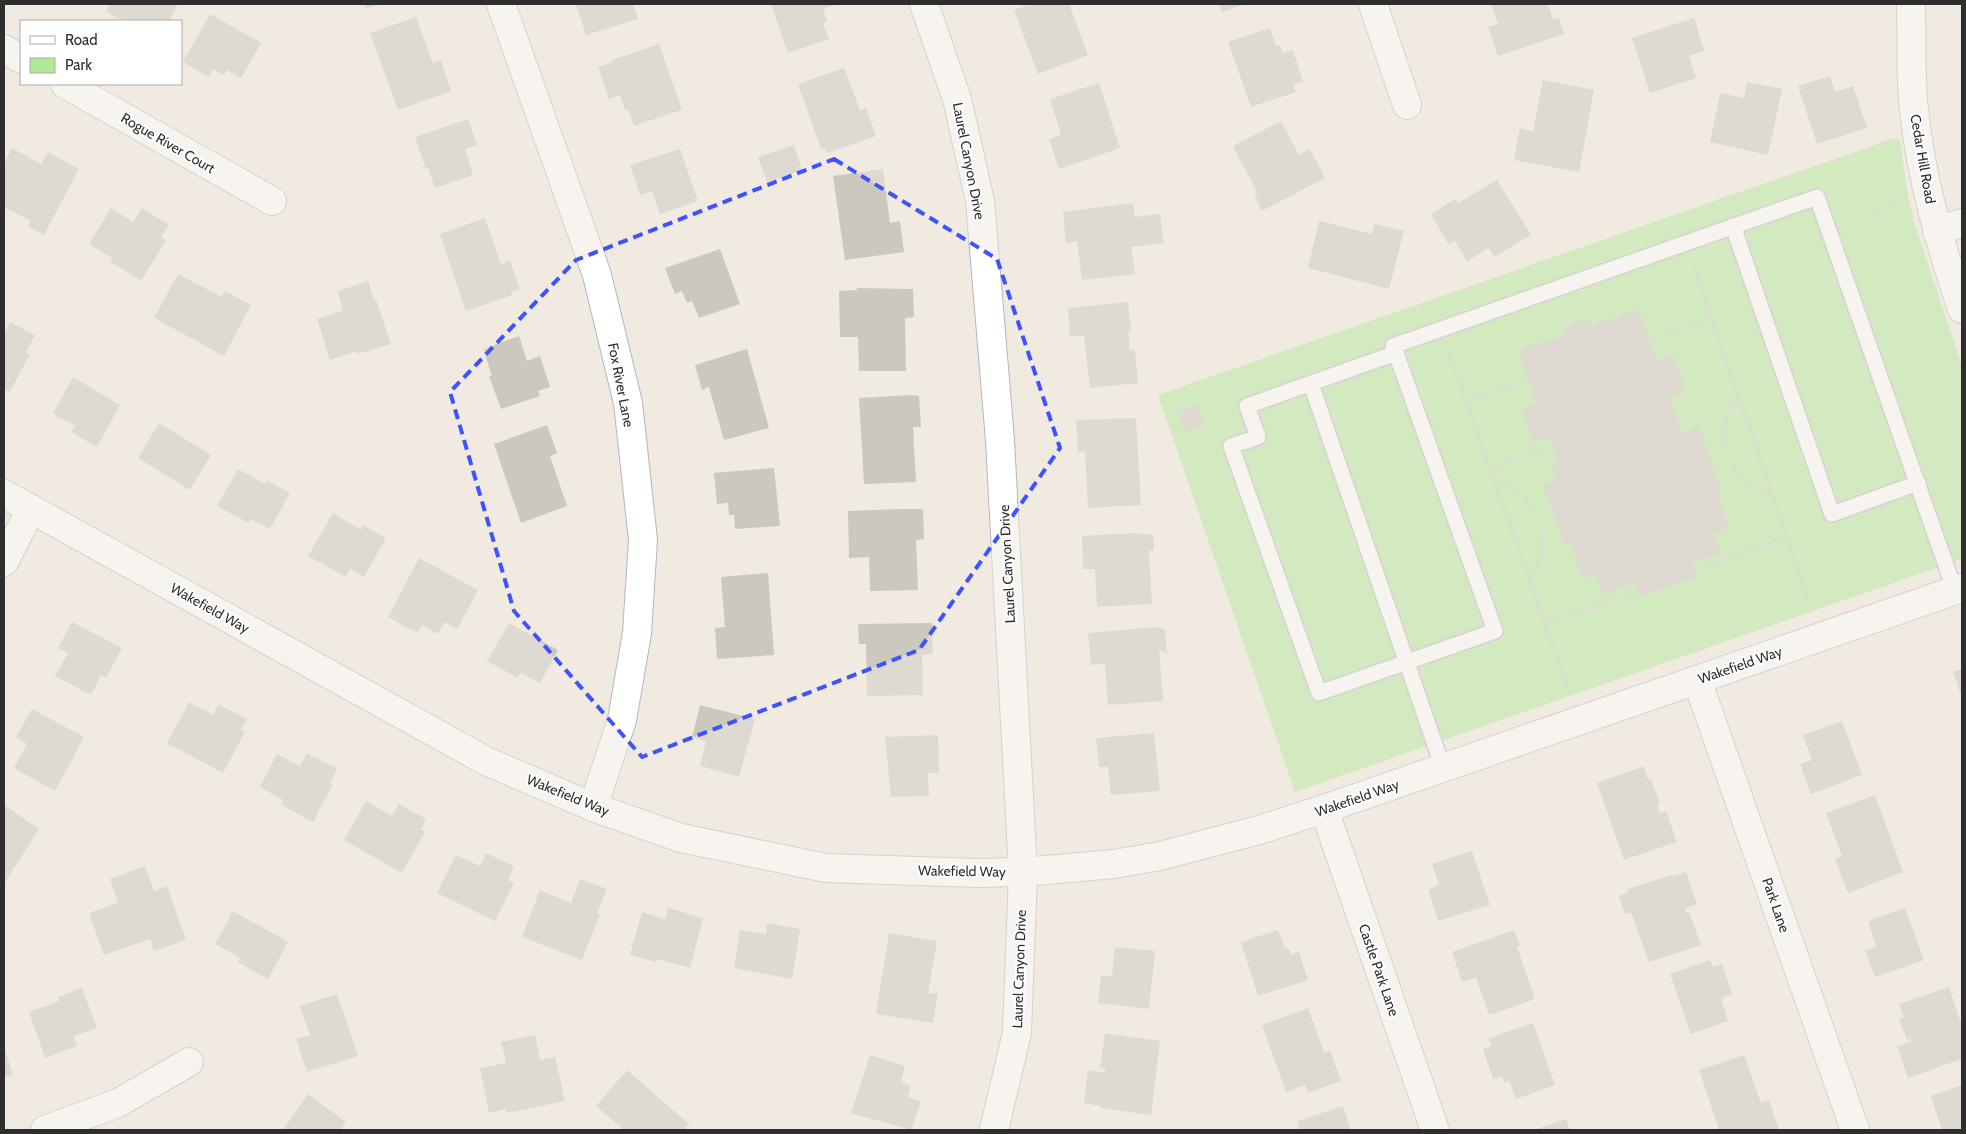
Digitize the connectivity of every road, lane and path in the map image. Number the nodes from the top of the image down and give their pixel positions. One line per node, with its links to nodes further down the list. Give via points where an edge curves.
1 (501, 4): 47 (street, Fox River Lane, via 596,275 628,403 643,540 637,633 622,720)
2 (924, 4): 49 (street, Laurel Canyon Drive, via 957,99 980,200 1000,440)
3 (1374, 4): 8 (street)
4 (1911, 4): 13 (street, Cedar Hill Road, via 1914,108 1922,166)
5 (4, 49): 6 (street)
6 (20, 58)
7 (67, 85): 9 (street, Rogue River Court)
8 (1407, 105)
9 (272, 202)
10 (1900, 203): 11 (path)
11 (1872, 211)
12 (1733, 226): 19 (lane, via 1393,346); 28 (lane, via 1817,197); 28 (lane, via 1832,514)
13 (1950, 227): 15 (street, Cedar Hill Road)
14 (1693, 263): 16 (path)
15 (1962, 309)
16 (1712, 317): 17 (path); 22 (path)
17 (1652, 338)
18 (1456, 347): 23 (path, via 1448,350)
19 (1396, 353): 21 (lane); 43 (lane, via 1495,631)
20 (1526, 380): 23 (path)
21 (1311, 384): 43 (lane); 43 (lane, via 1247,406 1258,437 1231,446 1319,694)
22 (1739, 399): 24 (path, via 1725,421 1723,439); 30 (path)
23 (1466, 401): 27 (path)
24 (1726, 445)
25 (1549, 448): 27 (path)
26 (1733, 464): 30 (path, via 1746,482)
27 (1490, 469): 29 (path)
28 (1918, 483): 39 (lane)
29 (1496, 485): 33 (path, via 1514,490); 38 (path)
30 (1771, 492): 35 (path)
31 (4, 494): 32 (street, Wakefield Way)
32 (31, 509): 36 (street); 47 (street, Wakefield Way, via 486,761)
33 (1535, 510)
34 (1541, 530): 38 (path, via 1540,559)
35 (1786, 536): 37 (path); 41 (path)
36 (4, 562)
37 (1699, 569)
38 (1529, 578): 42 (path)
39 (1958, 589): 44 (street, Wakefield Way)
40 (1632, 592): 42 (path)
41 (1809, 603)
42 (1545, 624): 45 (path)
43 (1406, 662): 46 (lane)
44 (1697, 680): 46 (street, Wakefield Way); 54 (street, Park Lane)
45 (1567, 687)
46 (1443, 768): 48 (street, Wakefield Way)
47 (593, 807): 49 (street, Wakefield Way, via 681,838 826,868)
48 (1324, 809): 49 (street, Wakefield Way, via 1160,856 1114,864); 53 (street, Castle Park Lane)
49 (1023, 872): 52 (street, Laurel Canyon Drive, via 1017,1033)
50 (189, 1062): 51 (street, via 118,1104)
51 (45, 1130)
52 (994, 1130)
53 (1435, 1130)
54 (1855, 1130)

